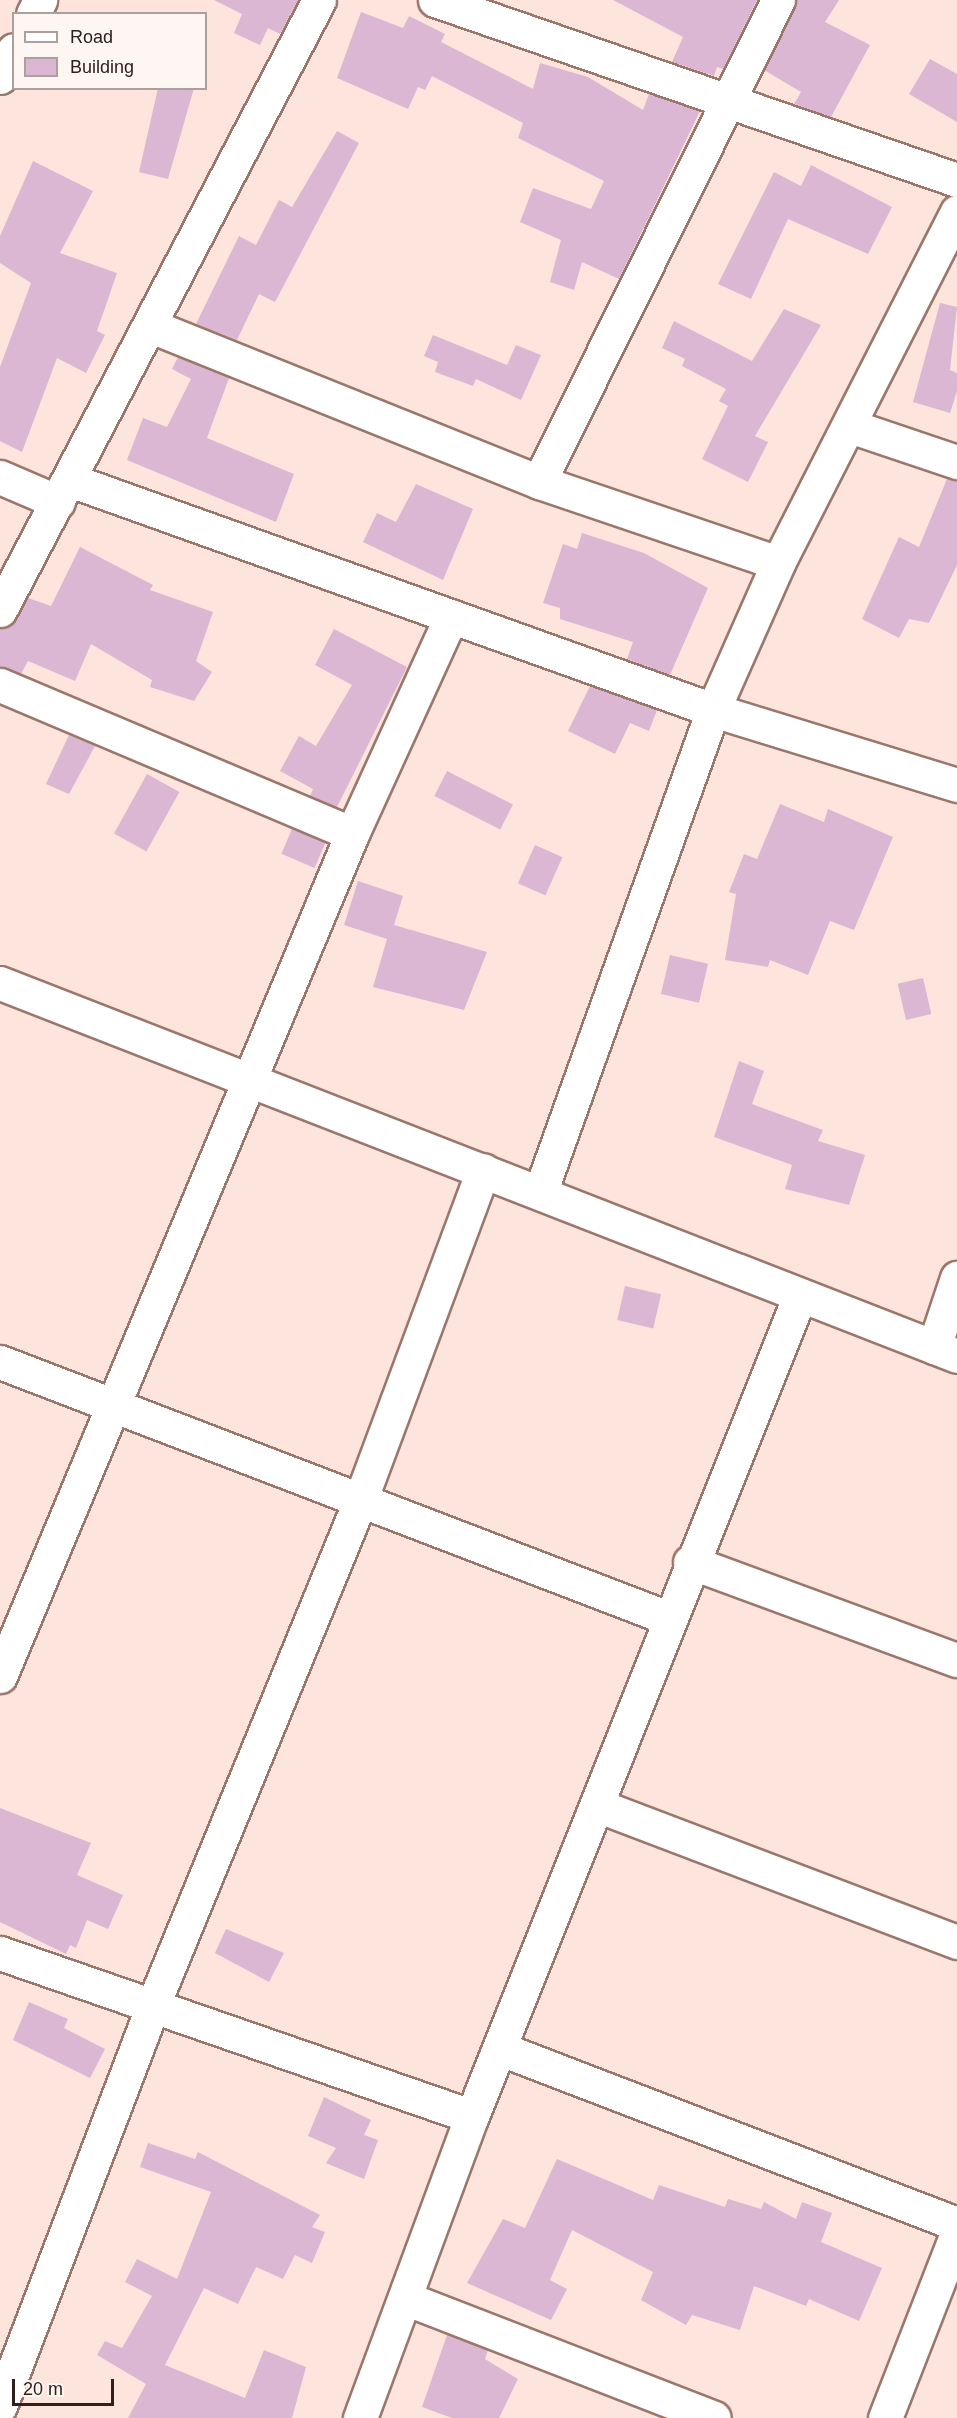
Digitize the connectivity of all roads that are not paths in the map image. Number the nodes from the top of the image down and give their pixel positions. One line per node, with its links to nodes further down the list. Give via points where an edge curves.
1 (319, 0): 9 (street)
2 (435, 0): 6 (street)
3 (778, 0): 6 (street)
4 (12, 54): 5 (street)
5 (0, 76)
6 (728, 102): 7 (street); 13 (street)
7 (957, 180)
8 (957, 212): 10 (street)
9 (151, 326): 13 (street); 14 (street)
10 (850, 426): 11 (street); 15 (street)
11 (957, 462)
12 (0, 477): 14 (street)
13 (539, 482): 15 (street)
14 (64, 491): 16 (street); 17 (street)
15 (778, 563): 19 (street)
16 (0, 610)
17 (451, 617): 19 (street); 21 (street)
18 (0, 685): 21 (street)
19 (713, 710): 20 (street); 25 (street)
20 (957, 785)
21 (352, 834): 23 (street)
22 (0, 983): 23 (street)
23 (246, 1082): 24 (street); 30 (street)
24 (483, 1170): 25 (street); 31 (street)
25 (541, 1190): 27 (street)
26 (957, 1278): 28 (street)
27 (800, 1295): 28 (street); 32 (street)
28 (946, 1351)
29 (0, 1362): 30 (street)
30 (115, 1409): 31 (street); 35 (street)
31 (360, 1501): 33 (street); 39 (street)
32 (690, 1562): 33 (street); 34 (street)
33 (668, 1618): 36 (street)
34 (957, 1660)
35 (2, 1664)
36 (599, 1806): 37 (street); 40 (street)
37 (957, 1942)
38 (0, 1953): 39 (street)
39 (153, 2005): 41 (street); 45 (street)
40 (501, 2049): 41 (street); 42 (street)
41 (472, 2116): 44 (street)
42 (957, 2224)
43 (957, 2233): 48 (street)
44 (405, 2298): 46 (street); 47 (street)
45 (0, 2406)
46 (360, 2418)
47 (714, 2418)
48 (885, 2418)

